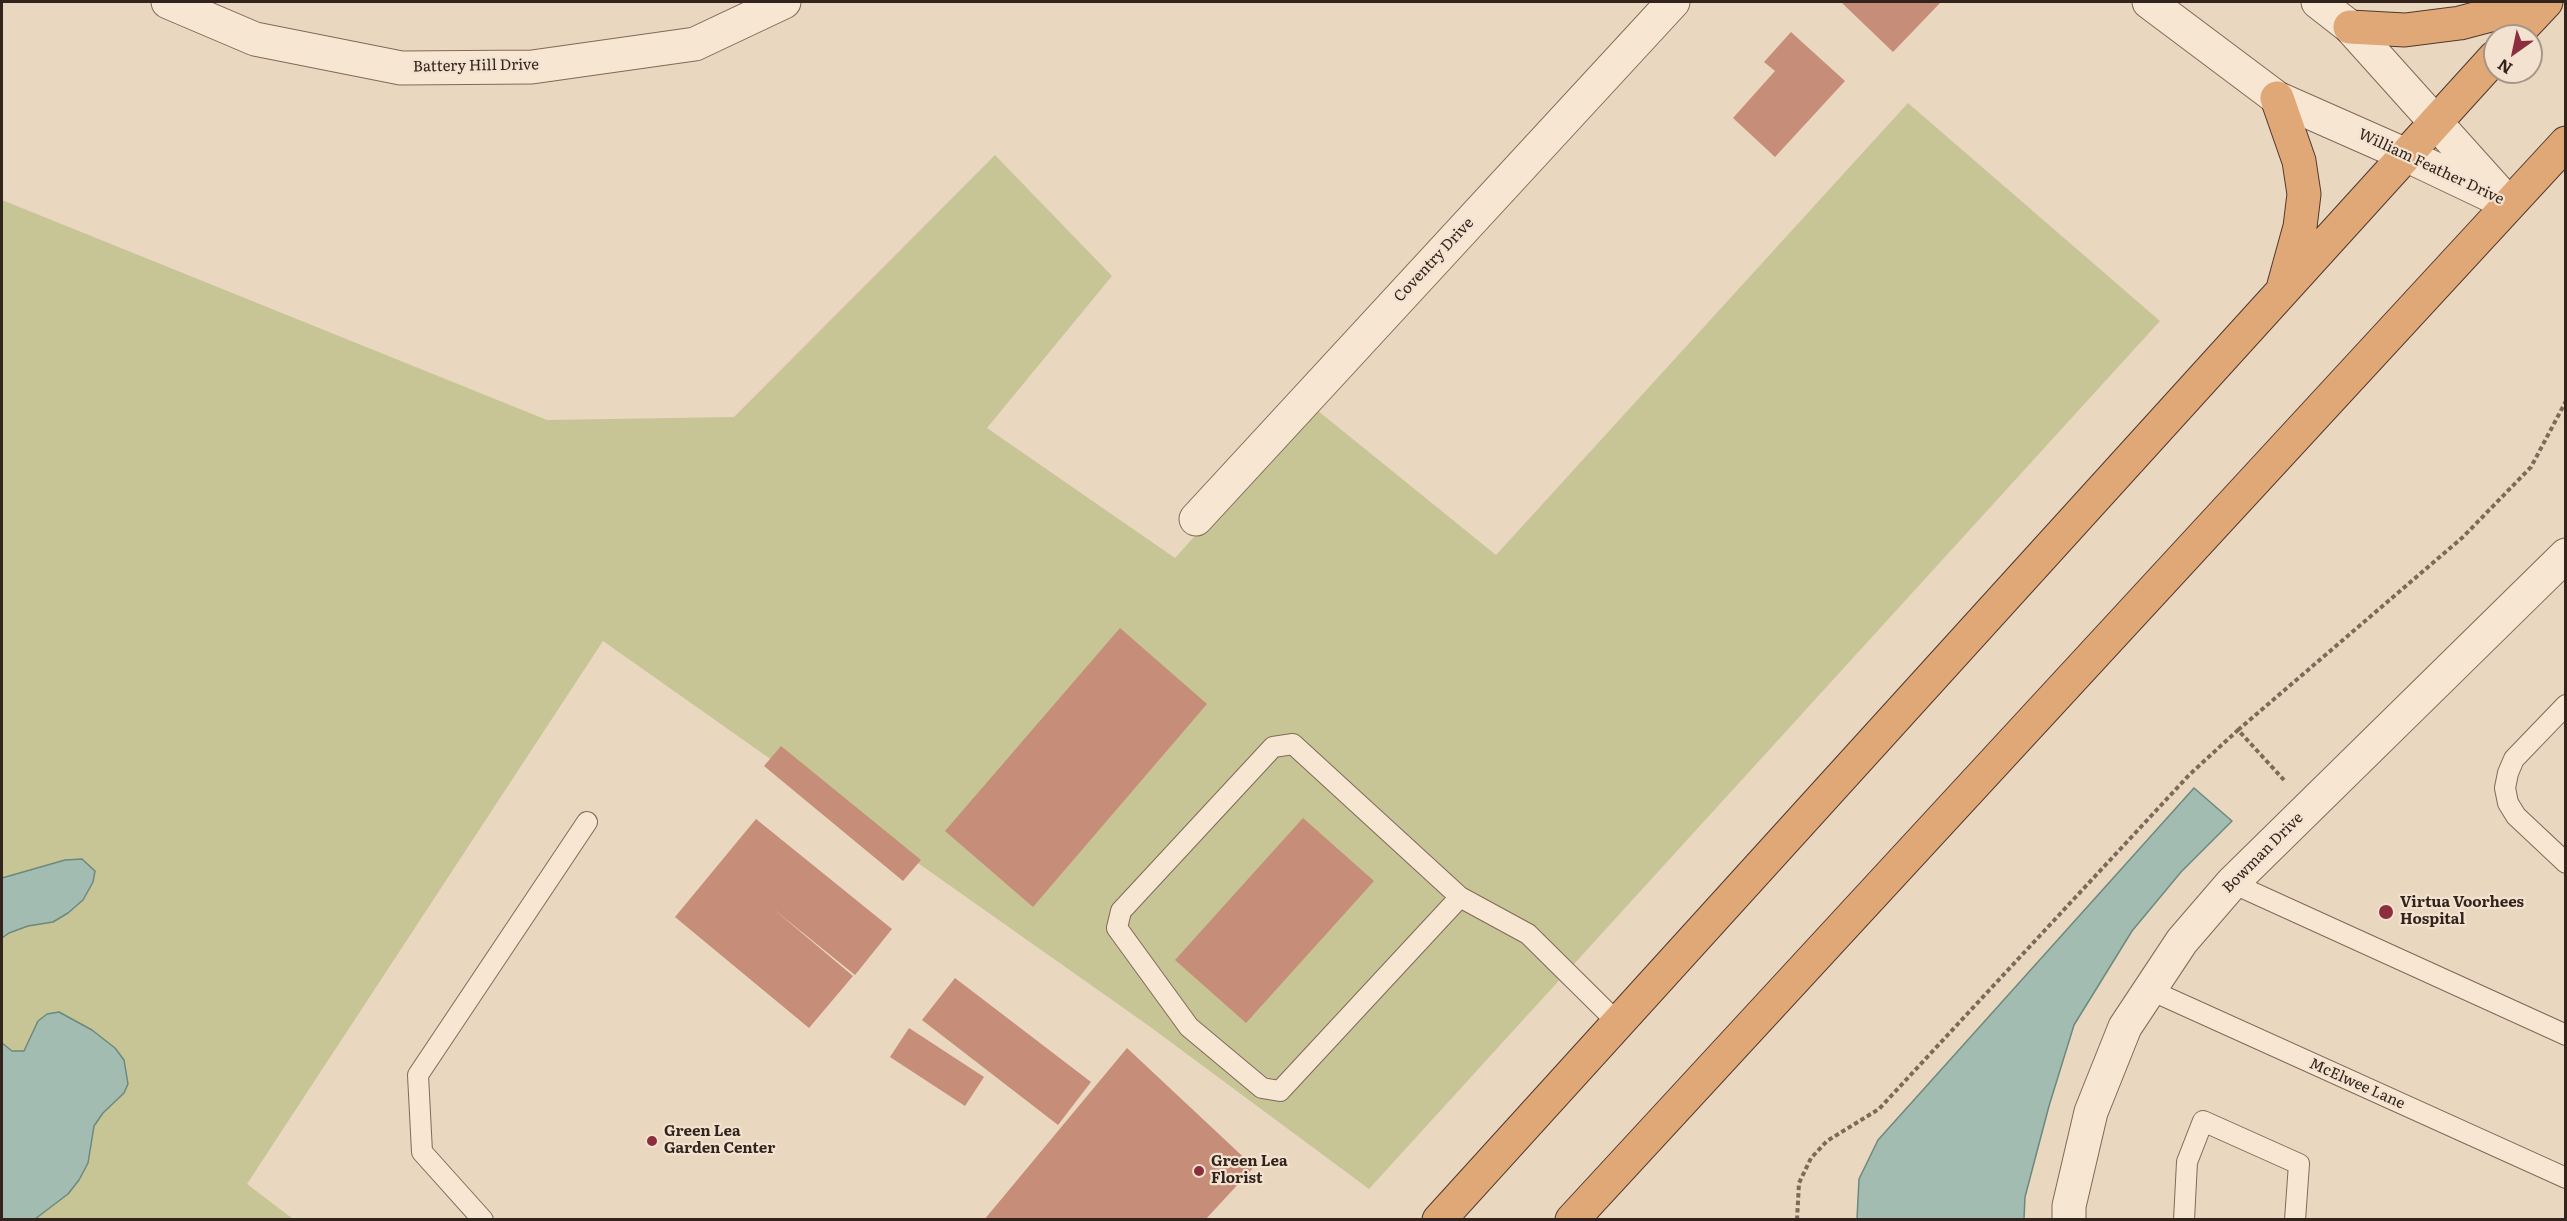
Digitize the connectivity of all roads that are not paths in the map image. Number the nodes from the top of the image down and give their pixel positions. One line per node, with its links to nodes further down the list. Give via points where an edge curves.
1 (168, 2): 2 (street, Battery Hill Drive, via 255,39 401,68 532,67 695,44)
2 (784, 2)
3 (1673, 2): 17 (street, Coventry Drive)
4 (2149, 2): 11 (street, William Feather Drive)
5 (2318, 2): 9 (street, William Feather Drive)
6 (2527, 2): 9 (highway, via 2460,23 2405,30)
7 (2546, 2): 8 (highway)
8 (2525, 24)
9 (2350, 27): 12 (street, William Feather Drive)
10 (2483, 70): 12 (highway)
11 (2277, 98): 14 (street, William Feather Drive); 16 (highway, via 2299,161 2304,194 2300,227)
12 (2436, 121): 14 (highway); 15 (street, William Feather Drive)
13 (2565, 143): 15 (highway)
14 (2406, 154): 15 (street, William Feather Drive); 16 (highway)
15 (2509, 204): 30 (highway)
16 (2282, 291): 25 (highway)
17 (1196, 519)
18 (2565, 555): 22 (street, Bowman Drive)
19 (2565, 705): 21 (lane, via 2514,759 2505,788 2516,816)
20 (587, 822): 28 (lane, via 418,1075 422,1152)
21 (2565, 863)
22 (2232, 883): 24 (street, Bowman Drive, via 2182,941); 26 (lane)
23 (1460, 897): 23 (lane, via 1293,744 1273,747 1121,910 1117,928 1189,1027 1262,1088 1280,1091); 25 (lane, via 1528,934)
24 (2148, 990): 27 (lane, McElwee Lane); 31 (street, Bowman Drive, via 2125,1027 2091,1112)
25 (1618, 1023): 29 (highway)
26 (2565, 1035)
27 (2565, 1178)
28 (483, 1220)
29 (1439, 1220)
30 (1572, 1220)
31 (2069, 1220)
32 (2184, 1220): 33 (lane, via 2187,1162 2203,1121 2299,1164)
33 (2295, 1220)

